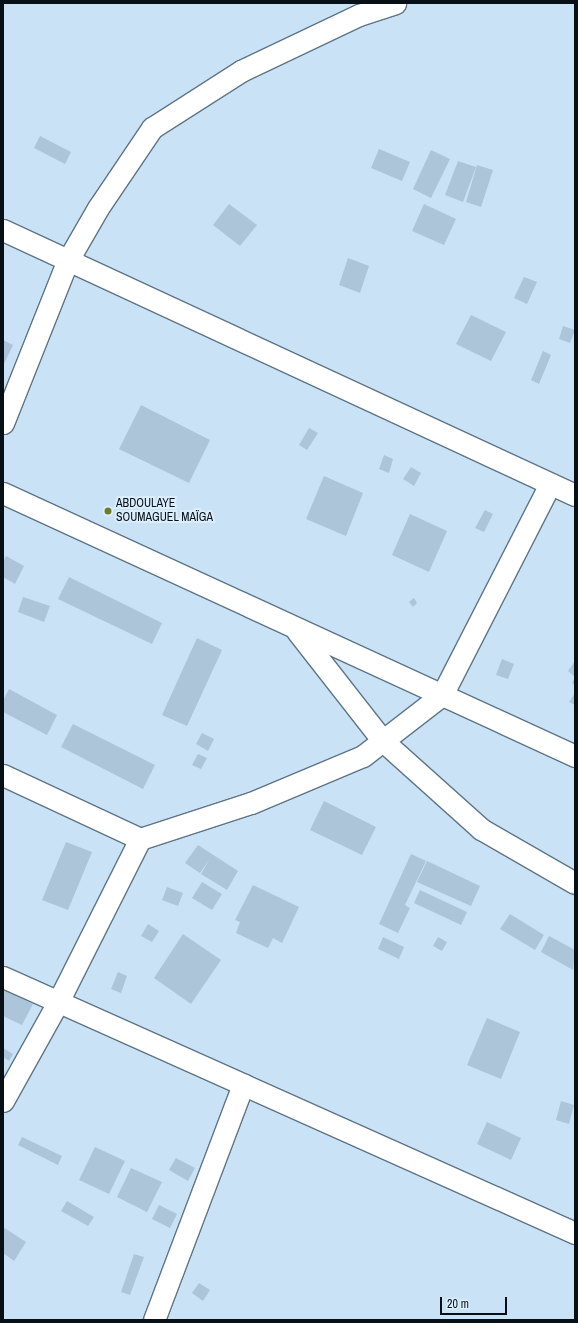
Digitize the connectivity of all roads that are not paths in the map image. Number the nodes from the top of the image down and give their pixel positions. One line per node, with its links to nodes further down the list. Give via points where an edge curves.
1 (395, 3): 3 (street, via 359,15 241,71 152,128 98,208)
2 (3, 230): 3 (street)
3 (68, 260): 4 (street); 5 (street)
4 (3, 423)
5 (550, 484): 7 (street); 9 (street)
6 (3, 493): 8 (street)
7 (575, 495)
8 (294, 627): 9 (street); 10 (street)
9 (442, 695): 10 (street); 11 (street)
10 (383, 741): 13 (street, via 363,756 251,803); 14 (street, via 481,829)
11 (575, 756)
12 (3, 775): 13 (street)
13 (140, 839): 16 (street)
14 (575, 882)
15 (3, 977): 16 (street)
16 (58, 1002): 17 (street); 18 (street)
17 (243, 1084): 19 (street); 20 (street)
18 (3, 1100)
19 (575, 1233)
20 (154, 1320)

